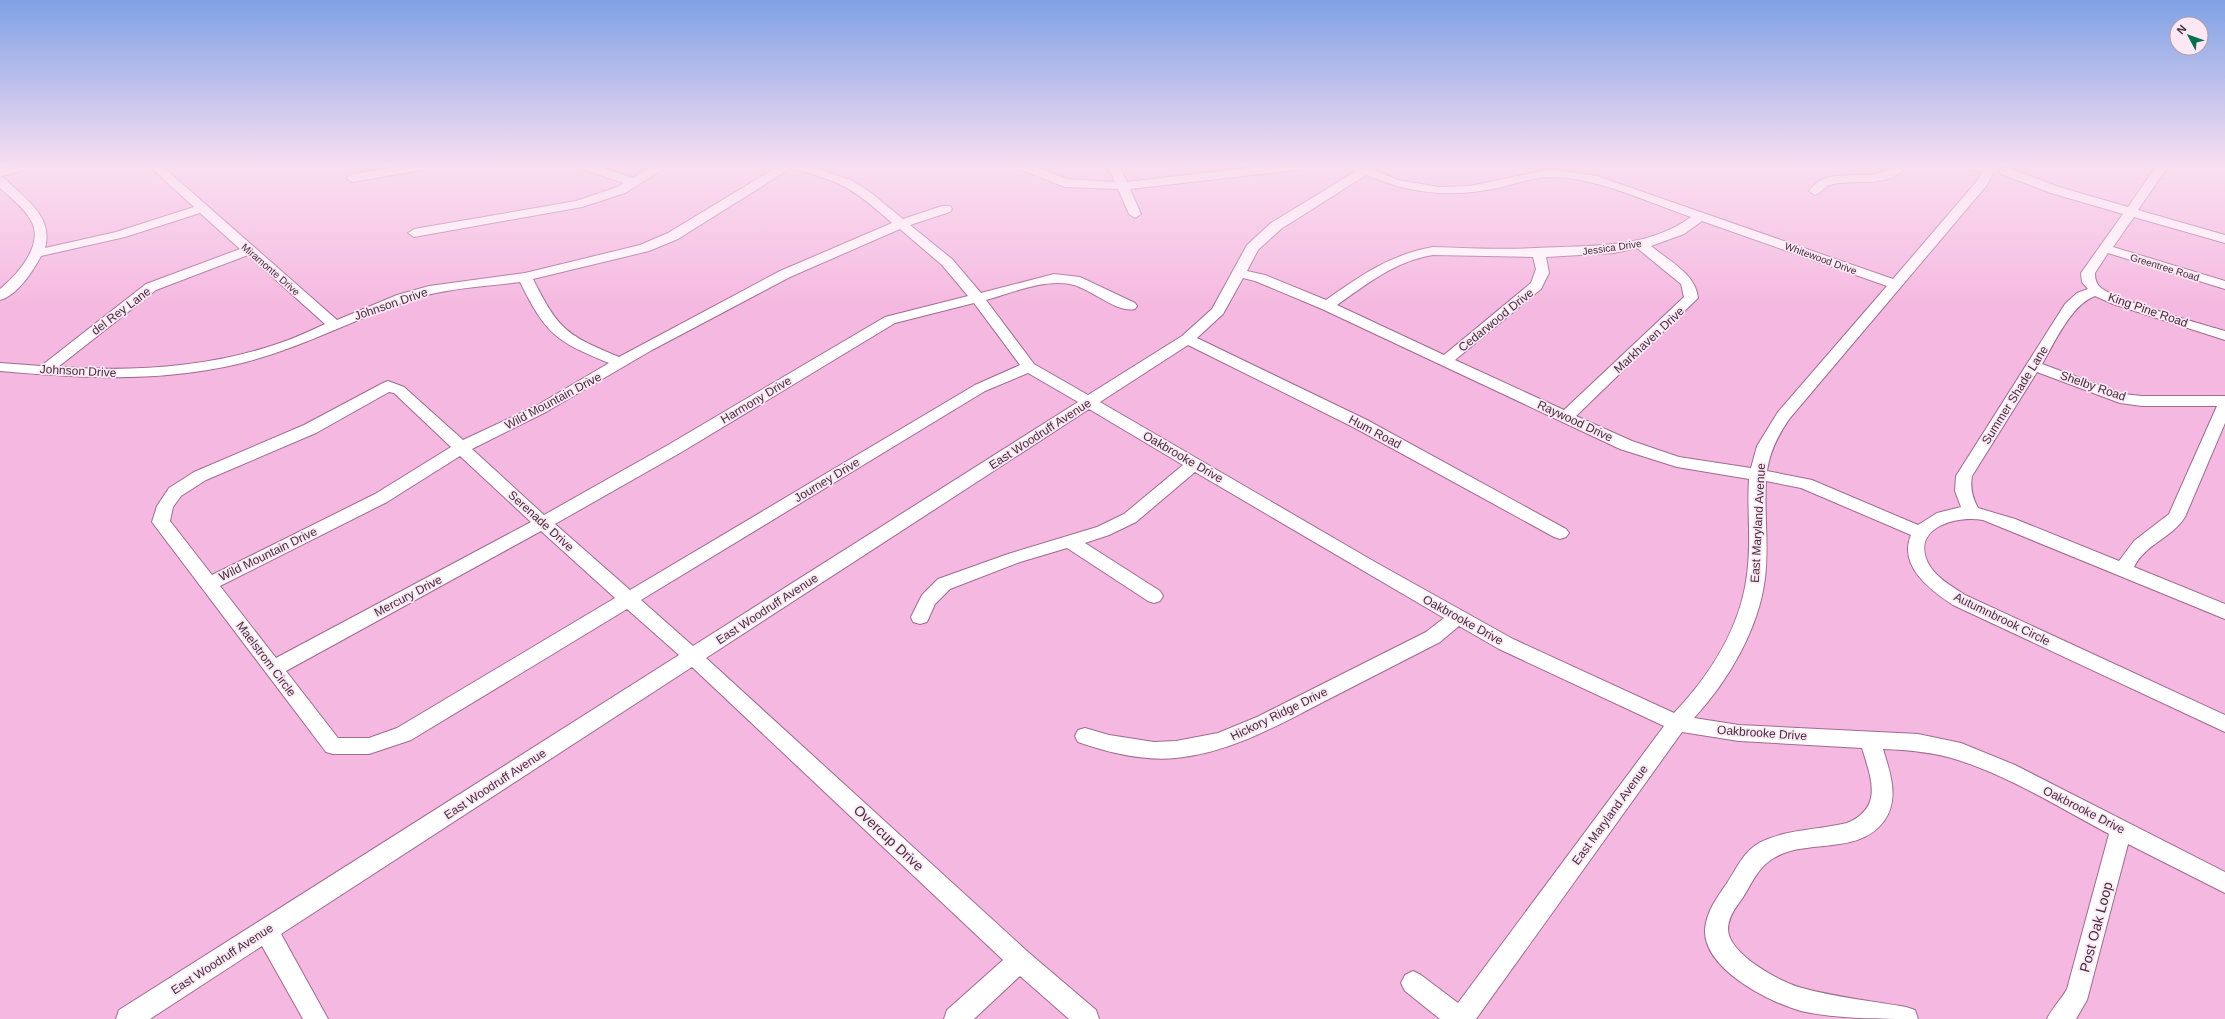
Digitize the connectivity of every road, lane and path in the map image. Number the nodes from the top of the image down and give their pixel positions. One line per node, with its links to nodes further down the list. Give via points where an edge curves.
1 (31, 213): 21 (street, via 42,231)
2 (189, 213): 21 (street, via 124,235)
3 (207, 213): 19 (street, Miramonte Drive)
4 (530, 213): 15 (street)
5 (711, 213): 23 (street, Johnson Drive, via 673,236 651,245 610,258)
6 (887, 213): 14 (street, Oakbrooke Drive)
7 (935, 213): 14 (street, Wild Mountain Drive)
8 (1298, 213): 22 (street, East Woodruff Avenue, via 1276,226 1252,248)
9 (1691, 213): 13 (street)
10 (1957, 213): 24 (street, East Maryland Avenue)
11 (2130, 213): 18 (street, King Pine Road)
12 (2136, 213): 16 (street)
13 (1701, 216): 17 (street, Jessica Drive, via 1679,234); 24 (street, Whitewood Drive)
14 (901, 224): 28 (street, Oakbrooke Drive, via 947,262); 35 (street, Wild Mountain Drive, via 785,274)
15 (414, 233)
16 (2225, 239)
17 (1640, 244): 20 (street, Jessica Drive, via 1584,252); 44 (street, Markhaven Drive, via 1686,281 1692,292 1691,298)
18 (2104, 248): 25 (street, Greentree Road); 26 (street, King Pine Road, via 2087,276)
19 (250, 250): 31 (street, Miramonte Drive); 39 (street, del Rey Lane, via 151,287)
20 (1537, 252): 30 (street, Jessica Drive, via 1413,253 1390,264); 34 (street, Cedarwood Drive, via 1544,269 1536,286)
21 (37, 253): 27 (street, via 23,274)
22 (1240, 273): 30 (street, Raywood Drive, via 1260,278); 33 (street, East Woodruff Avenue, via 1218,311)
23 (525, 278): 31 (street, Johnson Drive, via 429,290); 35 (street, via 543,313 554,327 571,341)
24 (1894, 284): 47 (street, East Maryland Avenue, via 1874,311 1784,415 1765,446)
25 (2225, 286)
26 (2096, 292): 32 (street, King Pine Road); 36 (street, Summer Shade Lane, via 2075,300)
27 (0, 296)
28 (977, 297): 29 (street, Harmony Drive, via 1054,278 1075,280); 38 (street, Oakbrooke Drive); 49 (street, Harmony Drive, via 890,320 674,449)
29 (1130, 306)
30 (1327, 306): 34 (street, Raywood Drive)
31 (334, 325): 39 (street, Johnson Drive, via 285,346 236,360 181,370 140,374)
32 (2225, 336)
33 (1187, 340): 42 (street, East Woodruff Avenue); 51 (street, Hum Road, via 1361,424)
34 (1445, 361): 44 (street, Raywood Drive)
35 (621, 363): 45 (street, Wild Mountain Drive, via 541,409)
36 (2034, 366): 41 (street, Shelby Road, via 2120,398 2142,401); 48 (street, Summer Shade Lane, via 1964,476 1963,494)
37 (0, 367): 39 (street, Johnson Drive)
38 (1029, 367): 42 (street, Oakbrooke Drive); 56 (street, Journey Drive, via 980,388)
39 (45, 370)
40 (388, 386): 45 (street, Serenade Drive, via 399,390); 54 (street, Maelstrom Circle, via 310,429 200,476 175,492 165,506 161,522)
41 (2225, 401)
42 (1088, 403): 46 (street, Oakbrooke Drive); 60 (street, East Woodruff Avenue)
43 (2225, 405): 53 (street, via 2176,517 2169,525 2136,548)
44 (1566, 417): 47 (street, Raywood Drive, via 1626,445 1677,462)
45 (461, 448): 49 (street, Serenade Drive); 54 (street, Wild Mountain Drive, via 381,498)
46 (1199, 466): 52 (street, via 1130,518 1103,531); 59 (street, Oakbrooke Drive, via 1368,567)
47 (1759, 475): 50 (street, Raywood Drive, via 1786,479 1826,491); 62 (street, East Maryland Avenue, via 1756,579 1750,607 1733,646 1692,708)
48 (1973, 513): 50 (street, via 1948,515 1937,519); 53 (street, via 2009,523)
49 (543, 523): 56 (street, Serenade Drive); 61 (street, Mercury Drive)
50 (1922, 532): 63 (street, Autumnbrook Circle, via 1916,546 1921,566 1936,584 1959,600)
51 (1560, 533)
52 (1069, 542): 55 (street); 58 (street, via 956,578 936,591 928,600)
53 (2123, 571): 57 (street)
54 (209, 584): 61 (street, Maelstrom Circle)
55 (1154, 596)
56 (628, 599): 60 (street, Serenade Drive); 61 (street, Maelstrom Circle, via 404,734 370,746 333,746)
57 (2225, 612)
58 (920, 617)
59 (1458, 617): 62 (street, Oakbrooke Drive, via 1506,644); 64 (street, Hickory Ridge Drive, via 1434,636 1264,723 1202,747 1170,751 1131,749)
60 (693, 657): 68 (street, East Woodruff Avenue); 69 (street, Overcup Drive)
61 (273, 669)
62 (1677, 723): 65 (street, Oakbrooke Drive, via 1739,733); 75 (street, East Maryland Avenue)
63 (2225, 724)
64 (1085, 736)
65 (1870, 739): 66 (street, Oakbrooke Drive, via 1918,742 1961,752 2008,771); 76 (street, via 1882,788 1877,814 1857,828 1844,833 1802,839 1771,848 1754,861 1720,914 1719,936 1725,950 1737,964 1757,980 1787,995)
66 (2122, 829): 67 (street, Oakbrooke Drive); 77 (street, Post Oak Loop, via 2078,992 2070,1008)
67 (2225, 883)
68 (266, 930): 71 (street, East Woodruff Avenue); 72 (street)
69 (1020, 960): 73 (street); 74 (street, Overcup Drive)
70 (1413, 983): 75 (street)
71 (128, 1019)
72 (316, 1019)
73 (956, 1019)
74 (1087, 1019)
75 (1461, 1019)
76 (1906, 1019)
77 (2059, 1019)

